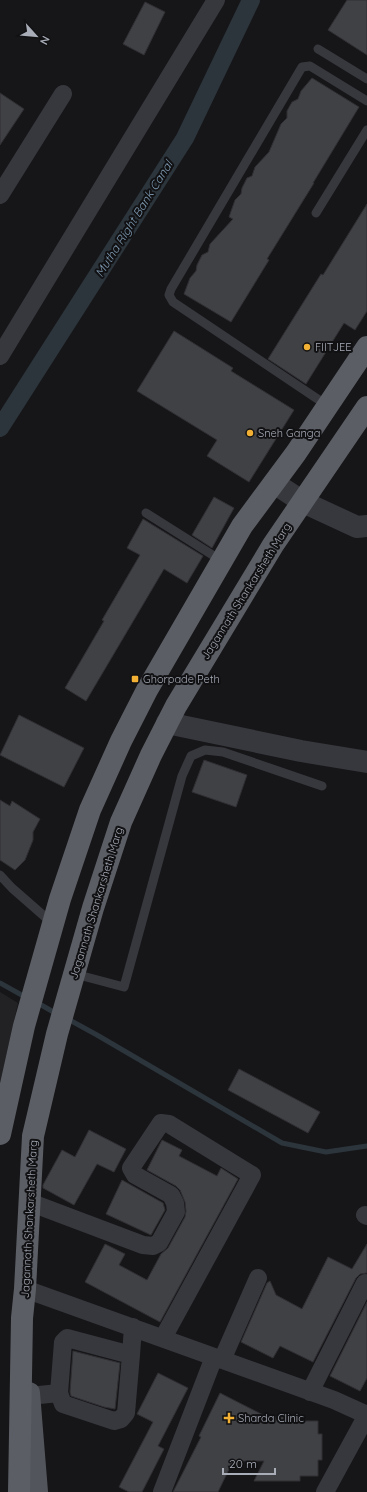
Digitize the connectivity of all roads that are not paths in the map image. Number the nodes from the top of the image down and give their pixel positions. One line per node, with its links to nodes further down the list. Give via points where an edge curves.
1 (216, 0): 10 (street)
2 (318, 49): 3 (lane)
3 (367, 79)
4 (63, 94): 7 (street)
5 (367, 101): 11 (lane, via 310,66 302,67 169,295 173,302)
6 (367, 130): 8 (lane)
7 (0, 196)
8 (316, 213)
9 (367, 347): 11 (highway)
10 (0, 356)
11 (328, 406): 13 (highway)
12 (367, 407): 14 (highway, Jagannath Shankarsheth Marg)
13 (274, 483): 14 (street); 17 (highway, via 242,526)
14 (303, 502): 16 (street, via 357,526); 18 (highway, Jagannath Shankarsheth Marg, via 273,545)
15 (146, 513): 17 (lane)
16 (367, 526)
17 (222, 561): 22 (highway, via 120,740 90,810)
18 (167, 723): 19 (street); 23 (highway, Jagannath Shankarsheth Marg, via 122,822 92,908)
19 (367, 762)
20 (322, 786): 23 (lane, via 223,752 205,750 192,756 182,776 124,987)
21 (0, 875): 22 (lane)
22 (53, 924): 24 (highway, via 18,1052)
23 (73, 979): 25 (highway, Jagannath Shankarsheth Marg, via 33,1136)
24 (0, 1134)
25 (29, 1202): 28 (highway, Jagannath Shankarsheth Marg); 31 (street, via 143,1245 153,1246 159,1243 176,1212 175,1203 171,1195 135,1175 131,1168 161,1123 169,1124 252,1175)
26 (258, 1278): 33 (street)
27 (365, 1283): 34 (street)
28 (25, 1289): 29 (highway, Jagannath Shankarsheth Marg); 30 (street)
29 (22, 1318): 36 (main road, Jagannath Shankarsheth Marg); 38 (highway, Jagannath Shankarsheth Marg)
30 (133, 1327): 31 (street); 32 (street)
31 (163, 1338): 33 (street)
32 (131, 1355): 35 (street, via 67,1338 63,1342); 35 (street, via 126,1413 121,1419 114,1421 63,1404)
33 (218, 1358): 34 (street); 40 (street)
34 (310, 1392): 37 (street)
35 (59, 1393): 36 (street)
36 (29, 1396): 38 (main road, Jagannath Shankarsheth Marg)
37 (367, 1415): 41 (street)
38 (28, 1487): 39 (street)
39 (47, 1492)
40 (162, 1492)
41 (325, 1492)

